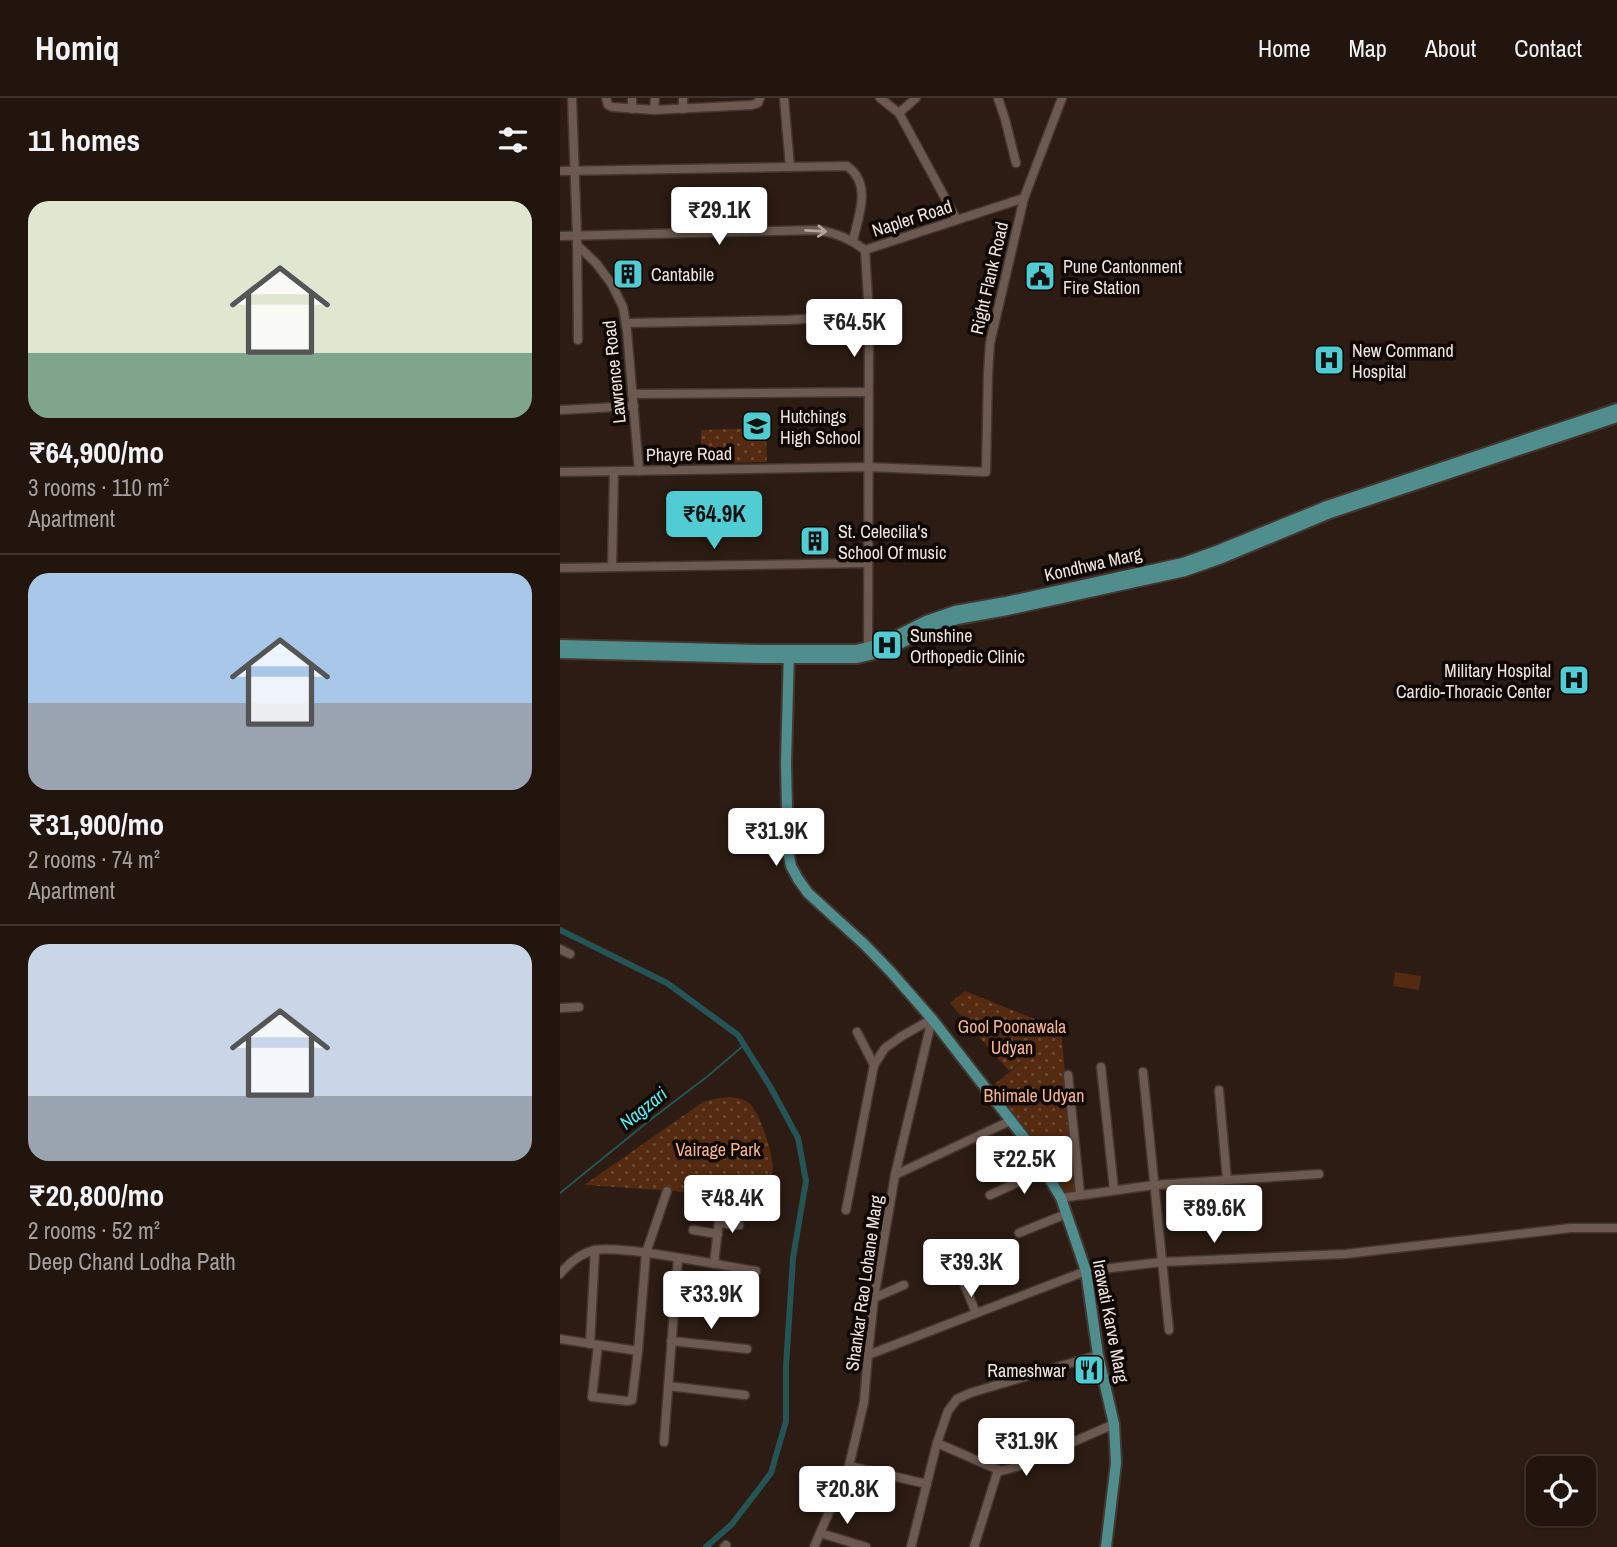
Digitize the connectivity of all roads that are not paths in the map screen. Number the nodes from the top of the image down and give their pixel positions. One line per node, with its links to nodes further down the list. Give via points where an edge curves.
1 (572, 98): 21 (street)
2 (606, 98): 14 (street, via 612,107)
3 (632, 98): 14 (street)
4 (655, 98): 16 (street)
5 (682, 98): 15 (street)
6 (760, 98): 13 (street, via 752,105)
7 (784, 98): 19 (street)
8 (880, 98): 17 (street)
9 (916, 98): 17 (street)
10 (998, 98): 18 (street)
11 (1062, 98): 22 (street, Right Flank Road)
12 (709, 103): 13 (street); 15 (street)
13 (734, 103)
14 (632, 109): 16 (street)
15 (683, 109): 16 (street)
16 (654, 110)
17 (899, 113): 23 (street)
18 (1016, 163)
19 (790, 167): 21 (street); 26 (street, via 847,166 855,172 862,201)
20 (560, 171): 21 (street)
21 (575, 171): 25 (street)
22 (1024, 198): 23 (street, Napler Road); 42 (street, Right Flank Road, via 990,343)
23 (957, 220): 27 (street, Napler Road)
24 (560, 236): 25 (street, Napler Road)
25 (577, 240): 26 (street, Napler Road, one-way to 26, via 818,230); 29 (street, Lawrence Road, via 611,283); 30 (street)
26 (853, 240): 27 (street, Napler Road)
27 (865, 250): 28 (street)
28 (869, 316): 29 (street); 31 (street)
29 (626, 323): 32 (street, Lawrence Road)
30 (578, 340)
31 (869, 392): 32 (street); 38 (street)
32 (632, 394): 33 (street, Lawrence Road)
33 (634, 406): 35 (street); 40 (street, Lawrence Road)
34 (1617, 409): 37 (main road, Kondhwa Marg)
35 (560, 410)
36 (1617, 417): 37 (main road, Kondhwa Marg)
37 (1459, 465): 47 (main road, Kondhwa Marg, via 1327,506 1183,563 956,611)
38 (868, 467): 40 (street, Phayre Road); 42 (street, Phayre Road); 43 (street)
39 (614, 471): 40 (street, Phayre Road); 41 (street, Phayre Road); 44 (street)
40 (639, 471)
41 (560, 472)
42 (986, 472)
43 (868, 563): 44 (street); 47 (street)
44 (612, 567): 45 (street)
45 (560, 568)
46 (560, 645): 49 (main road, Kondhwa Marg)
47 (867, 652): 49 (main road, Kondhwa Marg)
48 (560, 653): 49 (main road, Kondhwa Marg)
49 (789, 654): 54 (main road, Irawati Karve Marg, via 786,763 791,866 808,893 864,944)
50 (560, 949): 51 (street)
51 (570, 954)
52 (579, 1007): 53 (street)
53 (560, 1008)
54 (932, 1019): 56 (street, via 885,1048); 61 (main road, Irawati Karve Marg); 64 (street, Shankar Rao Lohane Marg)
55 (857, 1032): 56 (street)
56 (874, 1065): 73 (street)
57 (1101, 1067): 67 (street)
58 (1143, 1072): 66 (street)
59 (1068, 1075): 70 (street)
60 (1219, 1090): 65 (street)
61 (1012, 1120): 62 (main road, Irawati Karve Marg); 64 (street)
62 (1045, 1170): 69 (street); 71 (main road, Irawati Karve Marg)
63 (1319, 1174): 65 (street)
64 (895, 1175): 93 (street, Shankar Rao Lohane Marg)
65 (1227, 1180): 66 (street)
66 (1154, 1185): 67 (street); 85 (street)
67 (1114, 1190): 70 (street)
68 (667, 1191): 82 (street)
69 (990, 1195)
70 (1080, 1195): 71 (street)
71 (1061, 1198): 74 (main road, Irawati Karve Marg)
72 (721, 1202): 75 (street)
73 (846, 1210)
74 (1066, 1214): 79 (street); 90 (main road, Irawati Karve Marg)
75 (719, 1223): 76 (street); 80 (street)
76 (739, 1225)
77 (1617, 1228): 85 (street, via 1571,1228 1345,1254)
78 (693, 1230): 80 (street)
79 (1019, 1233)
80 (718, 1234): 86 (street)
81 (595, 1250): 82 (street); 91 (street, via 569,1263); 98 (street)
82 (646, 1253): 84 (street); 100 (street)
83 (973, 1257): 87 (street)
84 (678, 1258): 86 (street); 97 (street)
85 (1161, 1262): 90 (street); 95 (street)
86 (714, 1264): 89 (street)
87 (956, 1264): 88 (street); 94 (street)
88 (946, 1268)
89 (756, 1271)
90 (1086, 1271): 94 (street); 102 (main road, Irawati Karve Marg)
91 (560, 1274)
92 (904, 1285): 93 (street)
93 (874, 1298): 101 (street, Shankar Rao Lohane Marg)
94 (976, 1313): 101 (street)
95 (1169, 1331)
96 (560, 1339): 98 (street)
97 (671, 1341): 99 (street); 103 (street)
98 (594, 1345): 100 (street); 100 (street, via 592,1397 632,1400)
99 (747, 1349)
100 (638, 1351)
101 (868, 1355): 108 (street, Shankar Rao Lohane Marg, via 864,1402)
102 (1098, 1355): 105 (main road, Irawati Karve Marg); 107 (street, via 957,1399)
103 (667, 1386): 104 (street); 106 (street)
104 (745, 1395)
105 (1114, 1424): 109 (street, via 1016,1467); 116 (main road, Irawati Karve Marg, via 1116,1462)
106 (664, 1442)
107 (937, 1443): 109 (street); 110 (street)
108 (849, 1466): 110 (street); 111 (street, Shankar Rao Lohane Marg)
109 (998, 1470): 115 (street)
110 (927, 1484): 114 (street)
111 (820, 1534): 112 (street, Shankar Rao Lohane Marg); 113 (street)
112 (814, 1547)
113 (866, 1547)
114 (911, 1547)
115 (974, 1547)
116 (1106, 1547)

